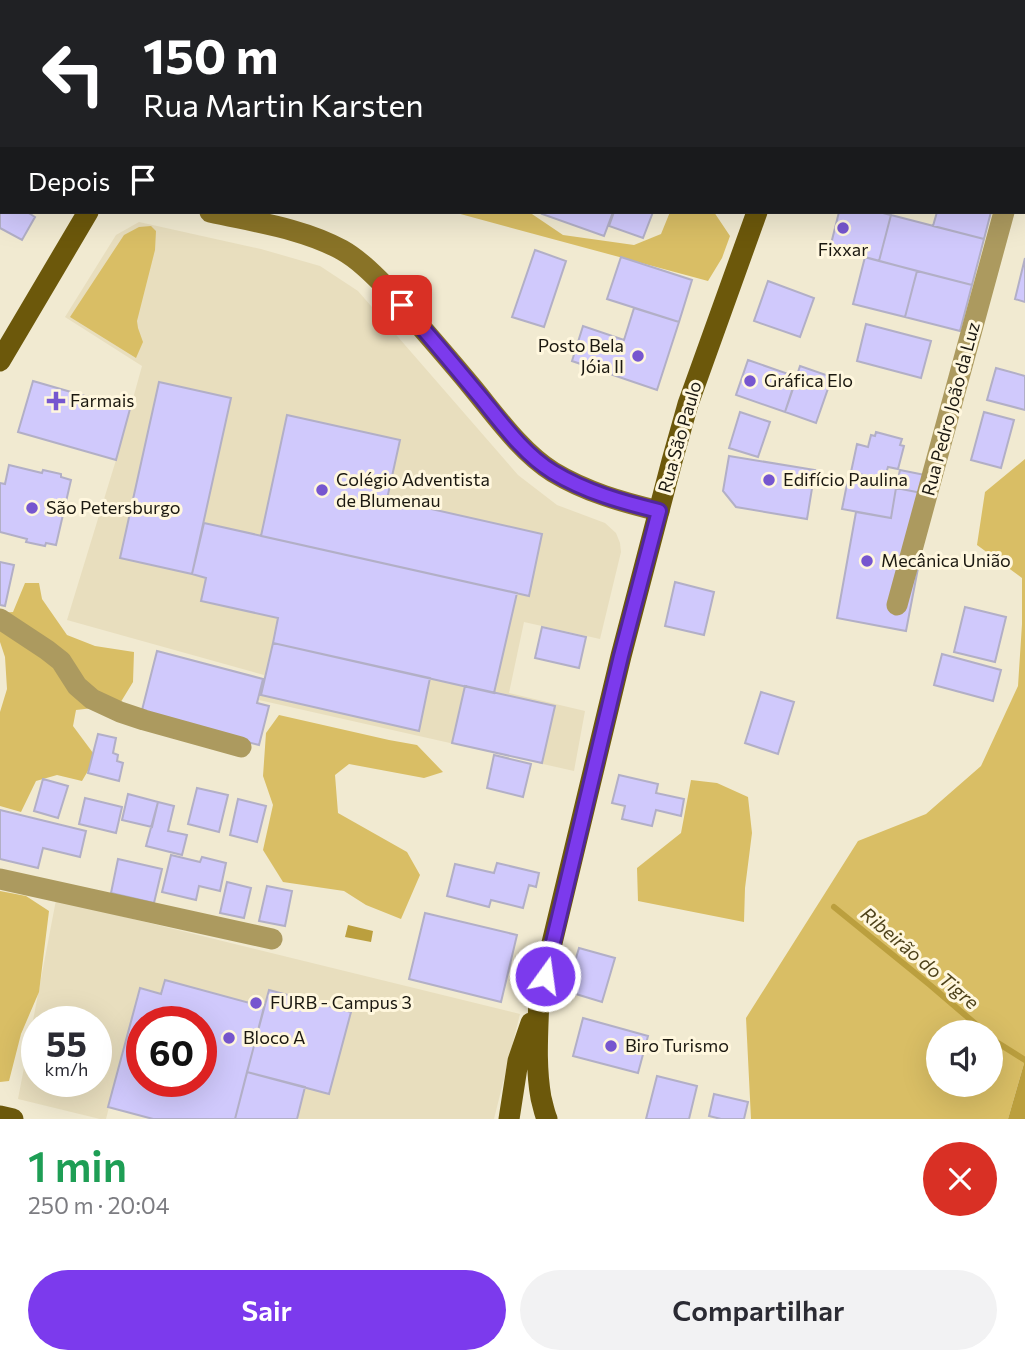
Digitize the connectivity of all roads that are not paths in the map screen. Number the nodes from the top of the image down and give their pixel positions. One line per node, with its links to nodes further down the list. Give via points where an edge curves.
1 (87, 214): 5 (main road)
2 (219, 214): 6 (street, via 308,235 344,251 385,286 509,430 551,471 599,494)
3 (756, 214): 6 (main road, Rua São Paulo, via 688,404)
4 (1003, 214): 7 (street, Rua Pedro João da Luz)
5 (0, 361)
6 (659, 511): 12 (main road, Rua São Paulo)
7 (897, 605)
8 (0, 619): 9 (street, via 61,661 92,699 144,720)
9 (241, 747)
10 (0, 879): 11 (street)
11 (272, 939)
12 (540, 997): 15 (main road, via 518,1062); 16 (main road, Rua São Paulo, via 536,1055)
13 (0, 1116): 14 (main road)
14 (13, 1119)
15 (509, 1119)
16 (547, 1119)

